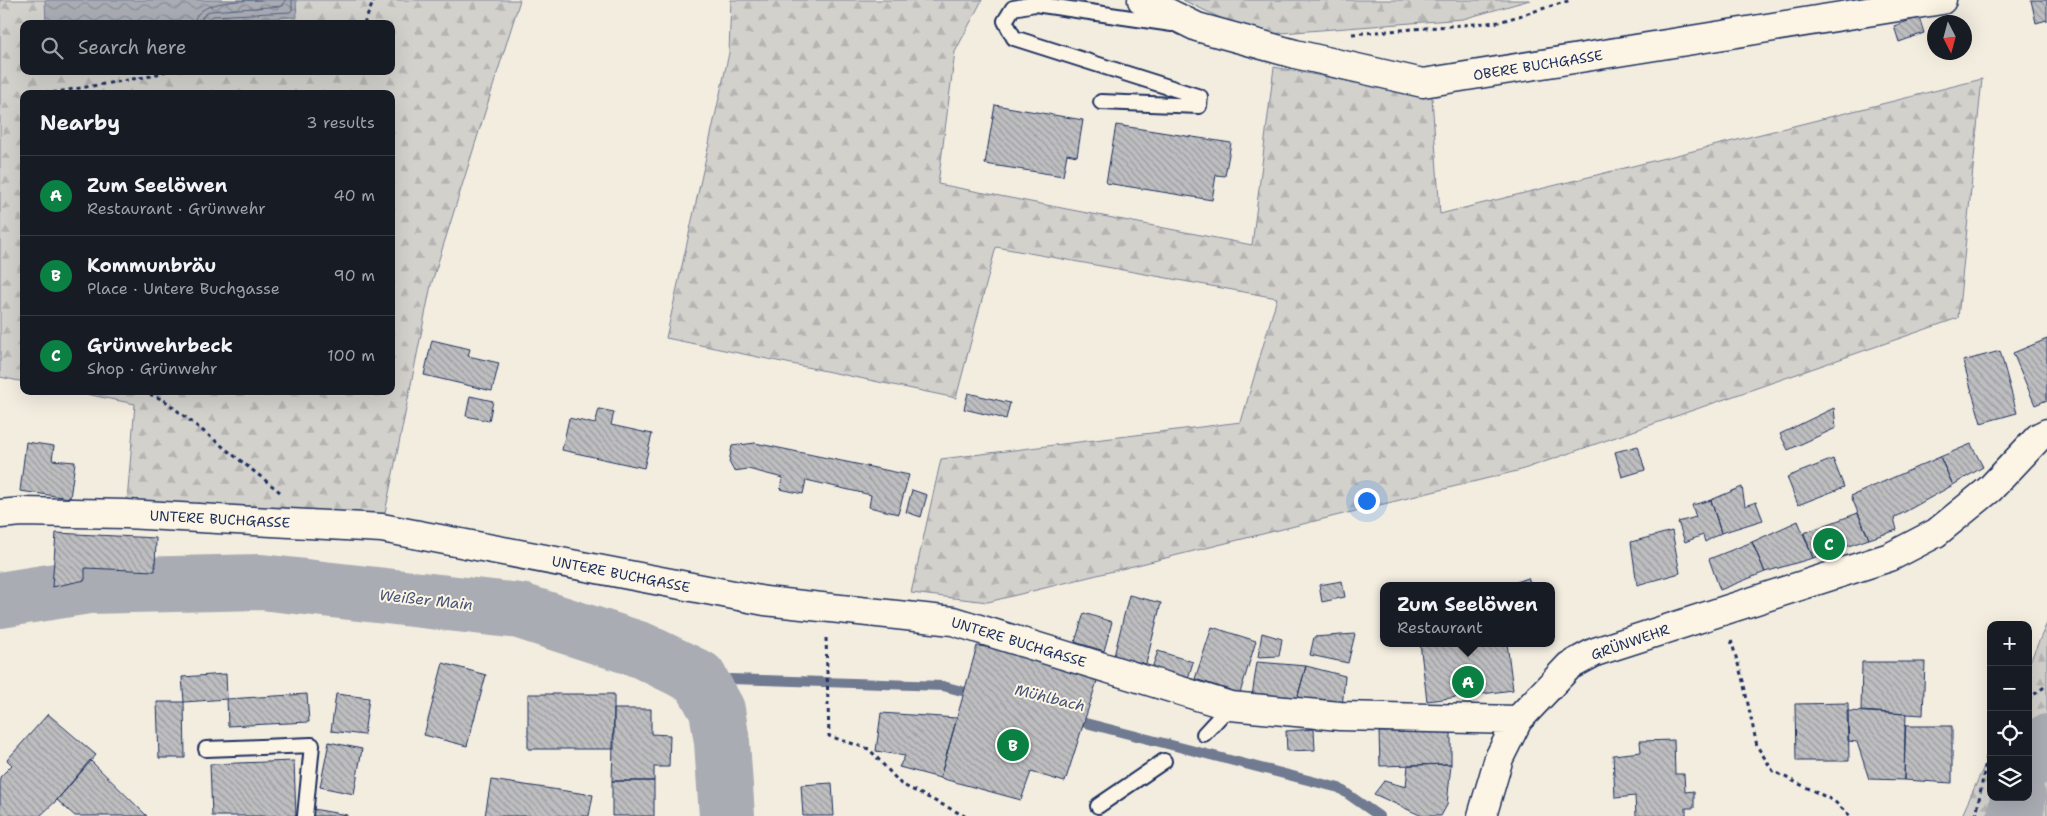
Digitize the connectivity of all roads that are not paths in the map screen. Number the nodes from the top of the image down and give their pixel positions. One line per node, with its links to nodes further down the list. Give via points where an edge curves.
1 (1142, 0): 3 (street, OBERE BUCHGASSE)
2 (1942, 0): 3 (street, OBERE BUCHGASSE, via 1423,83 1295,54)
3 (1197, 27): 4 (lane, via 1035,4 1013,8 1005,21 1014,38 1200,97 1199,106)
4 (1101, 102)
5 (2043, 435): 8 (street, GRÜNWEHR, via 1990,489 1936,533 1890,558 1595,652 1569,666)
6 (0, 514): 7 (street, UNTERE BUCHGASSE, via 126,514 382,528 765,601 953,621)
7 (1230, 706): 8 (street, via 1340,716); 9 (lane)
8 (1518, 720): 13 (street, GRÜNWEHR, via 1499,758)
9 (1204, 734)
10 (206, 749): 14 (lane, via 312,745)
11 (1164, 762): 12 (lane)
12 (1098, 806)
13 (1483, 815)
14 (304, 816)

